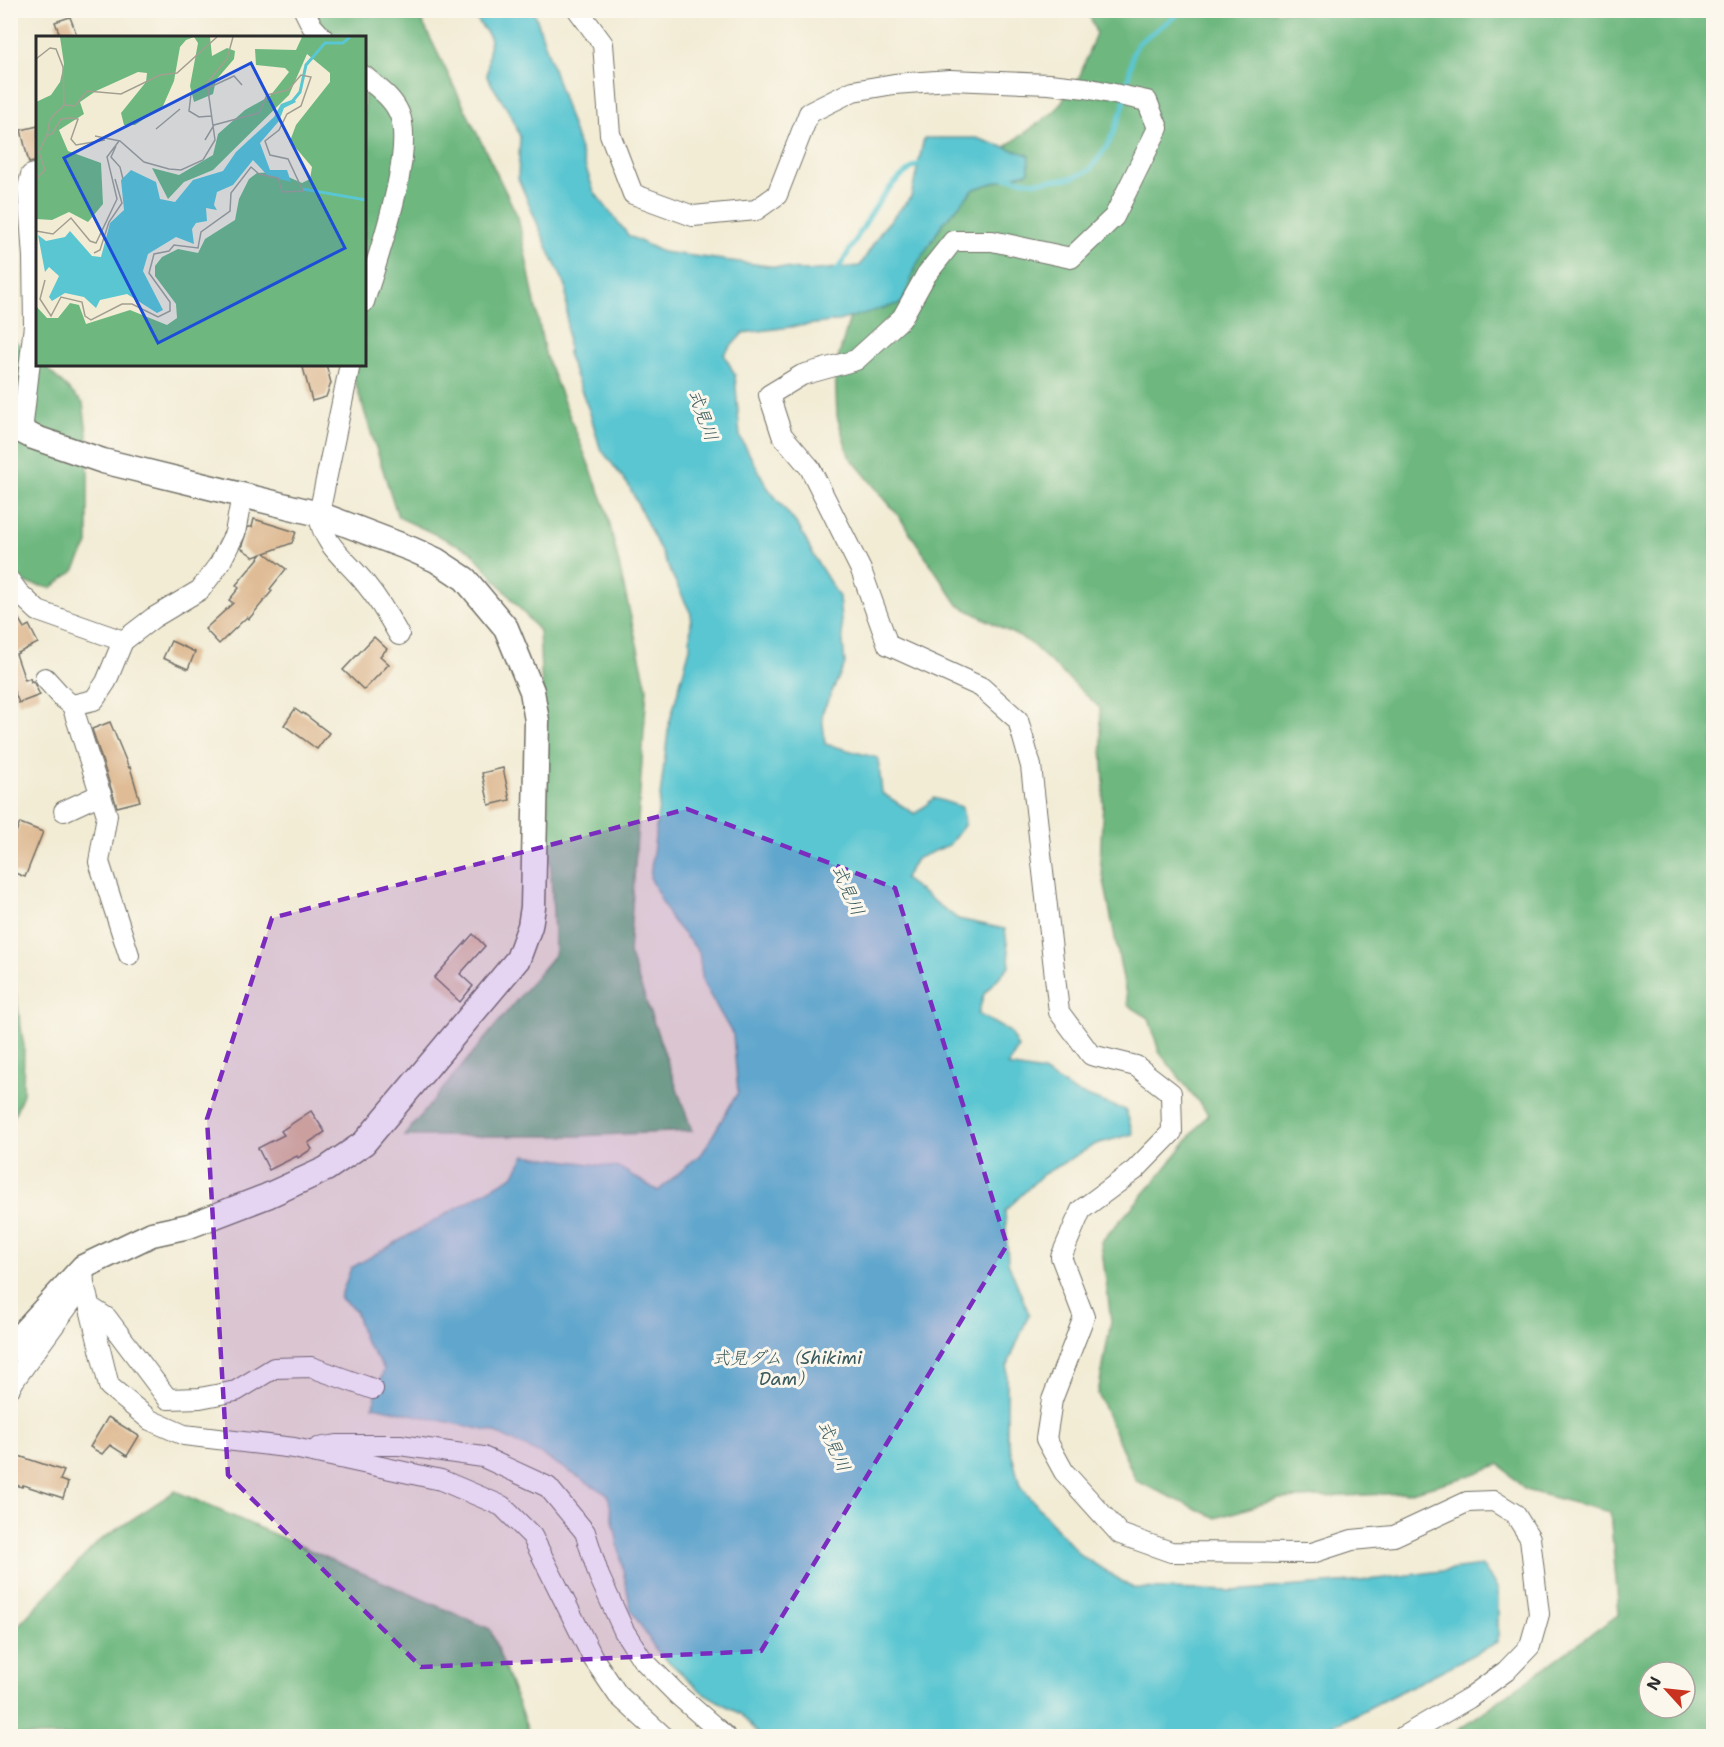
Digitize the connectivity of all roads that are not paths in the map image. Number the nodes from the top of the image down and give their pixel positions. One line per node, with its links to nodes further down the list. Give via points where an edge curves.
1 (304, 10): 3 (street)
2 (578, 10): 28 (street, via 603,44 610,134 633,194 693,216 756,210 777,195 809,113 853,91 950,80 1086,88 1147,101 1158,128 1114,217 1071,258 992,241 953,241 926,275 902,318 856,360 802,375 769,395 782,435 810,468 861,570 888,645 981,687 1018,720 1031,766 1059,1012 1091,1055 1136,1066 1171,1093 1172,1132 1135,1170 1081,1210 1061,1257 1084,1317 1052,1400 1046,1439 1064,1472 1120,1534 1171,1552 1312,1553 1352,1540 1394,1536 1467,1502 1494,1501 1515,1514 1530,1538 1539,1614 1530,1646 1506,1671 1469,1698)
3 (321, 36)
4 (366, 77): 7 (street, via 389,97 405,131 399,180)
5 (36, 174): 6 (street, via 31,175 28,188)
6 (35, 264): 9 (street, via 34,325)
7 (366, 295)
8 (350, 366): 11 (street)
9 (16, 428): 10 (street, via 103,461)
10 (242, 495): 11 (street); 14 (street, via 235,534 200,590)
11 (319, 514): 13 (street, via 331,548 364,581); 20 (street, via 436,560 465,579 506,628 532,691 537,721 530,926 518,959 364,1143 326,1169 267,1196 189,1226 152,1234)
12 (10, 581): 14 (street, via 38,611)
13 (399, 635)
14 (123, 641): 16 (street, via 94,700)
15 (45, 678): 16 (street)
16 (72, 705): 17 (street)
17 (101, 794): 18 (street); 19 (street, via 107,815 99,862)
18 (64, 811)
19 (129, 955)
20 (84, 1276): 21 (street); 22 (street); 23 (street)
21 (90, 1307): 24 (street, via 106,1318 168,1399 236,1391 274,1368 311,1367); 25 (street, via 109,1386 150,1420 184,1435)
22 (10, 1350)
23 (10, 1388)
24 (373, 1389)
25 (306, 1451): 26 (street, via 441,1480 502,1506 532,1536 592,1658 618,1695); 27 (street, via 337,1445 400,1445 483,1457 548,1487 585,1532 599,1576 624,1631 642,1659)
26 (663, 1737)
27 (725, 1737)
28 (1404, 1737)

